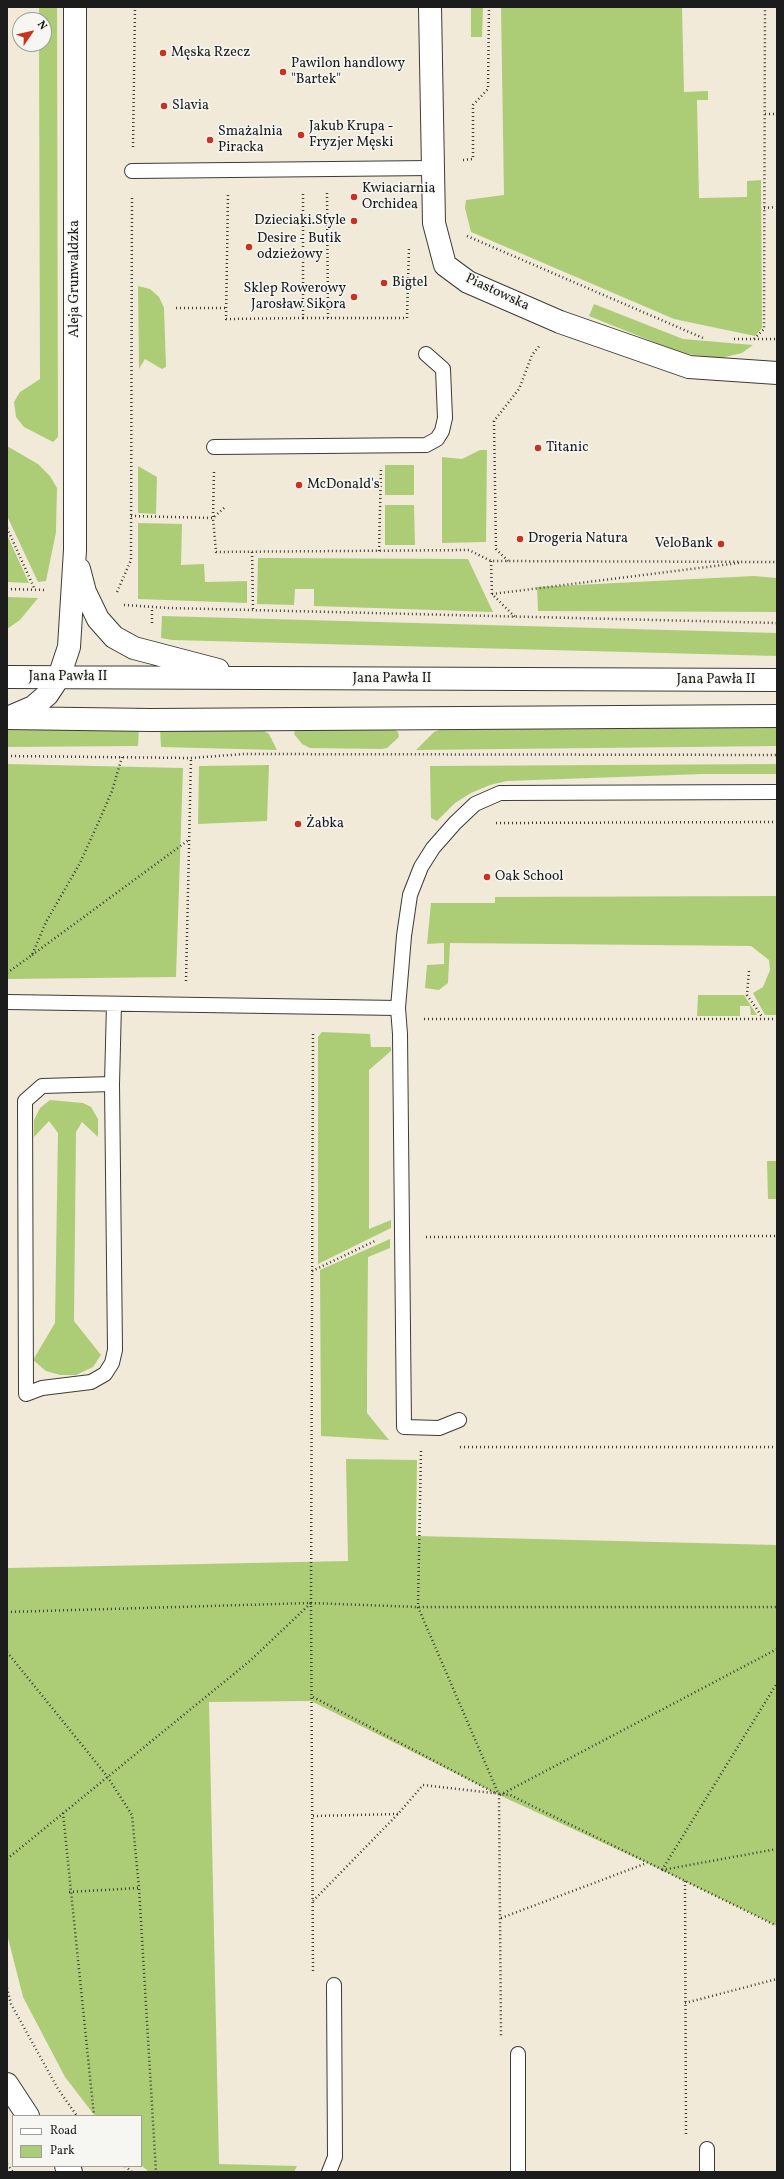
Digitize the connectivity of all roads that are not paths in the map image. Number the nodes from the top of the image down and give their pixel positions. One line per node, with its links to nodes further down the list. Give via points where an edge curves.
1 (75, 7): 8 (street, Aleja Grunwaldzka)
2 (430, 7): 3 (street, Piastowska)
3 (432, 168): 4 (lane); 6 (street, Piastowska, via 434,223 445,265 468,282 560,322 689,367)
4 (132, 170)
5 (426, 354): 7 (lane, via 444,369 445,418 437,439 426,445)
6 (777, 373)
7 (214, 447)
8 (75, 550): 10 (street, Aleja Grunwaldzka, via 69,647); 11 (street, Aleja Grunwaldzka, via 85,592 98,618 114,637 134,648)
9 (7, 677): 10 (street, Jana Pawła II)
10 (59, 677): 11 (street, Jana Pawła II); 14 (street, Aleja Grunwaldzka, via 47,695 33,707)
11 (247, 678): 12 (street, Jana Pawła II)
12 (777, 680)
13 (777, 716): 14 (street, via 159,720)
14 (7, 718)
15 (777, 792): 18 (lane, via 500,793 475,804 433,848 421,867 410,895)
16 (7, 1002): 17 (lane)
17 (114, 1004): 18 (lane); 19 (lane)
18 (398, 1008): 20 (lane, via 404,1427 439,1428)
19 (112, 1084): 19 (lane, via 42,1086 25,1101 26,1394 42,1388 91,1382 105,1374 112,1363 115,1350)
20 (459, 1420)
21 (334, 1985): 26 (lane, via 335,2157)
22 (518, 2054): 27 (lane)
23 (7, 2084): 24 (street)
24 (27, 2115)
25 (707, 2149): 28 (lane)
26 (329, 2172)
27 (518, 2172)
28 (707, 2172)

